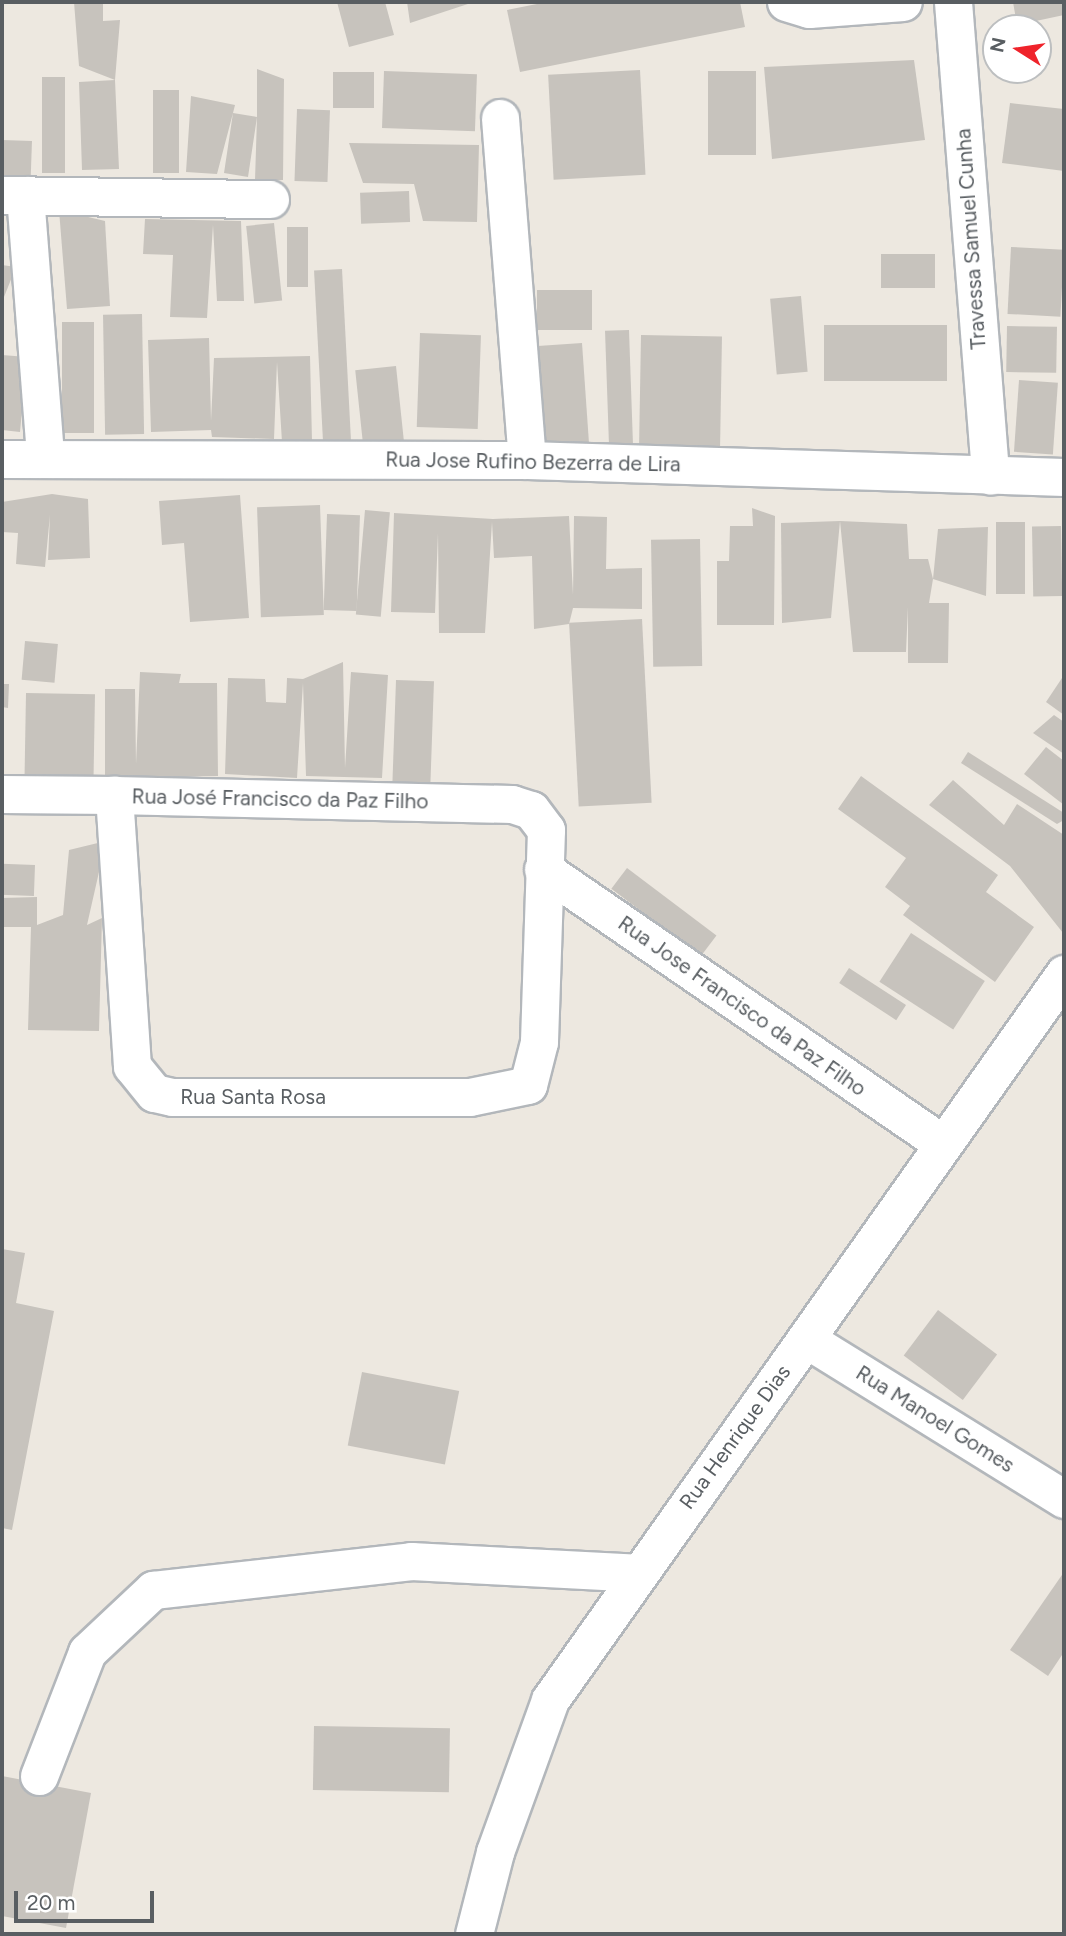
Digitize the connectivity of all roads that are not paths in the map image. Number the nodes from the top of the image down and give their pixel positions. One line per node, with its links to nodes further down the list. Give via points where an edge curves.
1 (786, 2): 2 (street, via 808,9)
2 (902, 2)
3 (953, 2): 10 (street, Travessa Samuel Cunha)
4 (500, 118): 9 (street)
5 (13, 195): 6 (street); 7 (street)
6 (270, 199)
7 (45, 457): 8 (street, Rua Jose Rufino Bezerra de Lira); 9 (street, Rua Jose Rufino Bezerra de Lira)
8 (2, 459)
9 (527, 460): 10 (street, Rua Jose Rufino Bezerra de Lira)
10 (990, 476): 11 (street, Rua Jose Rufino Bezerra de Lira)
11 (1064, 477)
12 (2, 794): 13 (street, Rua José Francisco da Paz Filho)
13 (114, 796): 14 (street, Rua José Francisco da Paz Filho, via 512,804 531,810 546,830); 14 (street, Rua Santa Rosa, via 132,1066 154,1093 173,1097 430,1097 513,1092 528,1085 536,1071 539,1042)
14 (543, 869): 16 (street, Rua Jose Francisco da Paz Filho)
15 (1064, 974): 16 (street, Rua Henrique Dias)
16 (941, 1143): 17 (street, Rua Henrique Dias)
17 (806, 1339): 18 (street, Rua Manoel Gomes); 19 (street, Rua Henrique Dias)
18 (1064, 1499)
19 (637, 1573): 20 (street, via 411,1561 153,1590 87,1652); 21 (street, Rua Henrique Dias, via 551,1700 495,1852)
20 (39, 1776)
21 (474, 1934)

